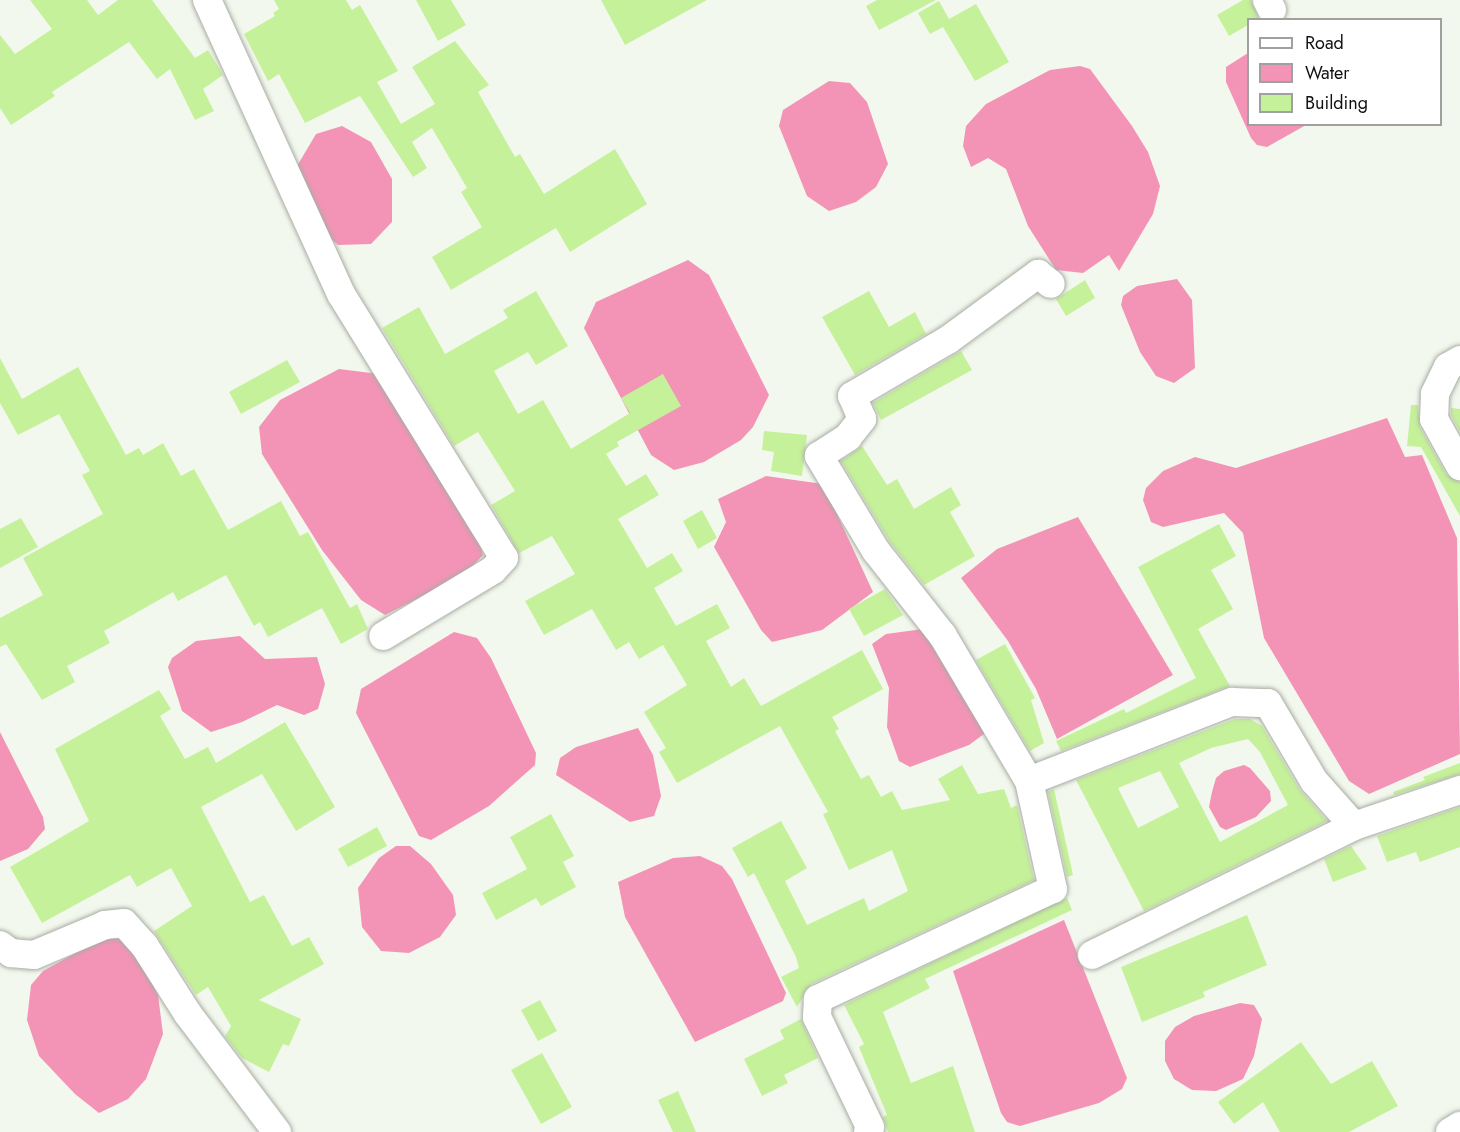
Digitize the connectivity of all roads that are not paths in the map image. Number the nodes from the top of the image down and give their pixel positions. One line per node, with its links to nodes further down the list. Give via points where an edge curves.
1 (207, 0): 5 (street, via 341,294 504,558 493,570)
2 (1051, 284): 6 (street, via 1038,274 948,340 852,396 862,419 848,437 819,456 876,551 943,636)
3 (1460, 360): 4 (street, via 1448,367 1435,394 1434,418)
4 (1460, 466)
5 (383, 636)
6 (1029, 781): 8 (street, via 1232,702 1268,703 1314,781); 13 (street, via 1053,890 818,999 817,1017 870,1127)
7 (1460, 790): 8 (street)
8 (1354, 826): 10 (street)
9 (0, 945): 12 (street, via 11,953 34,955 105,925 124,923 144,945 188,1014)
10 (1092, 955)
11 (1460, 1126): 14 (street)
12 (277, 1132)
13 (868, 1132)
14 (1450, 1132)

